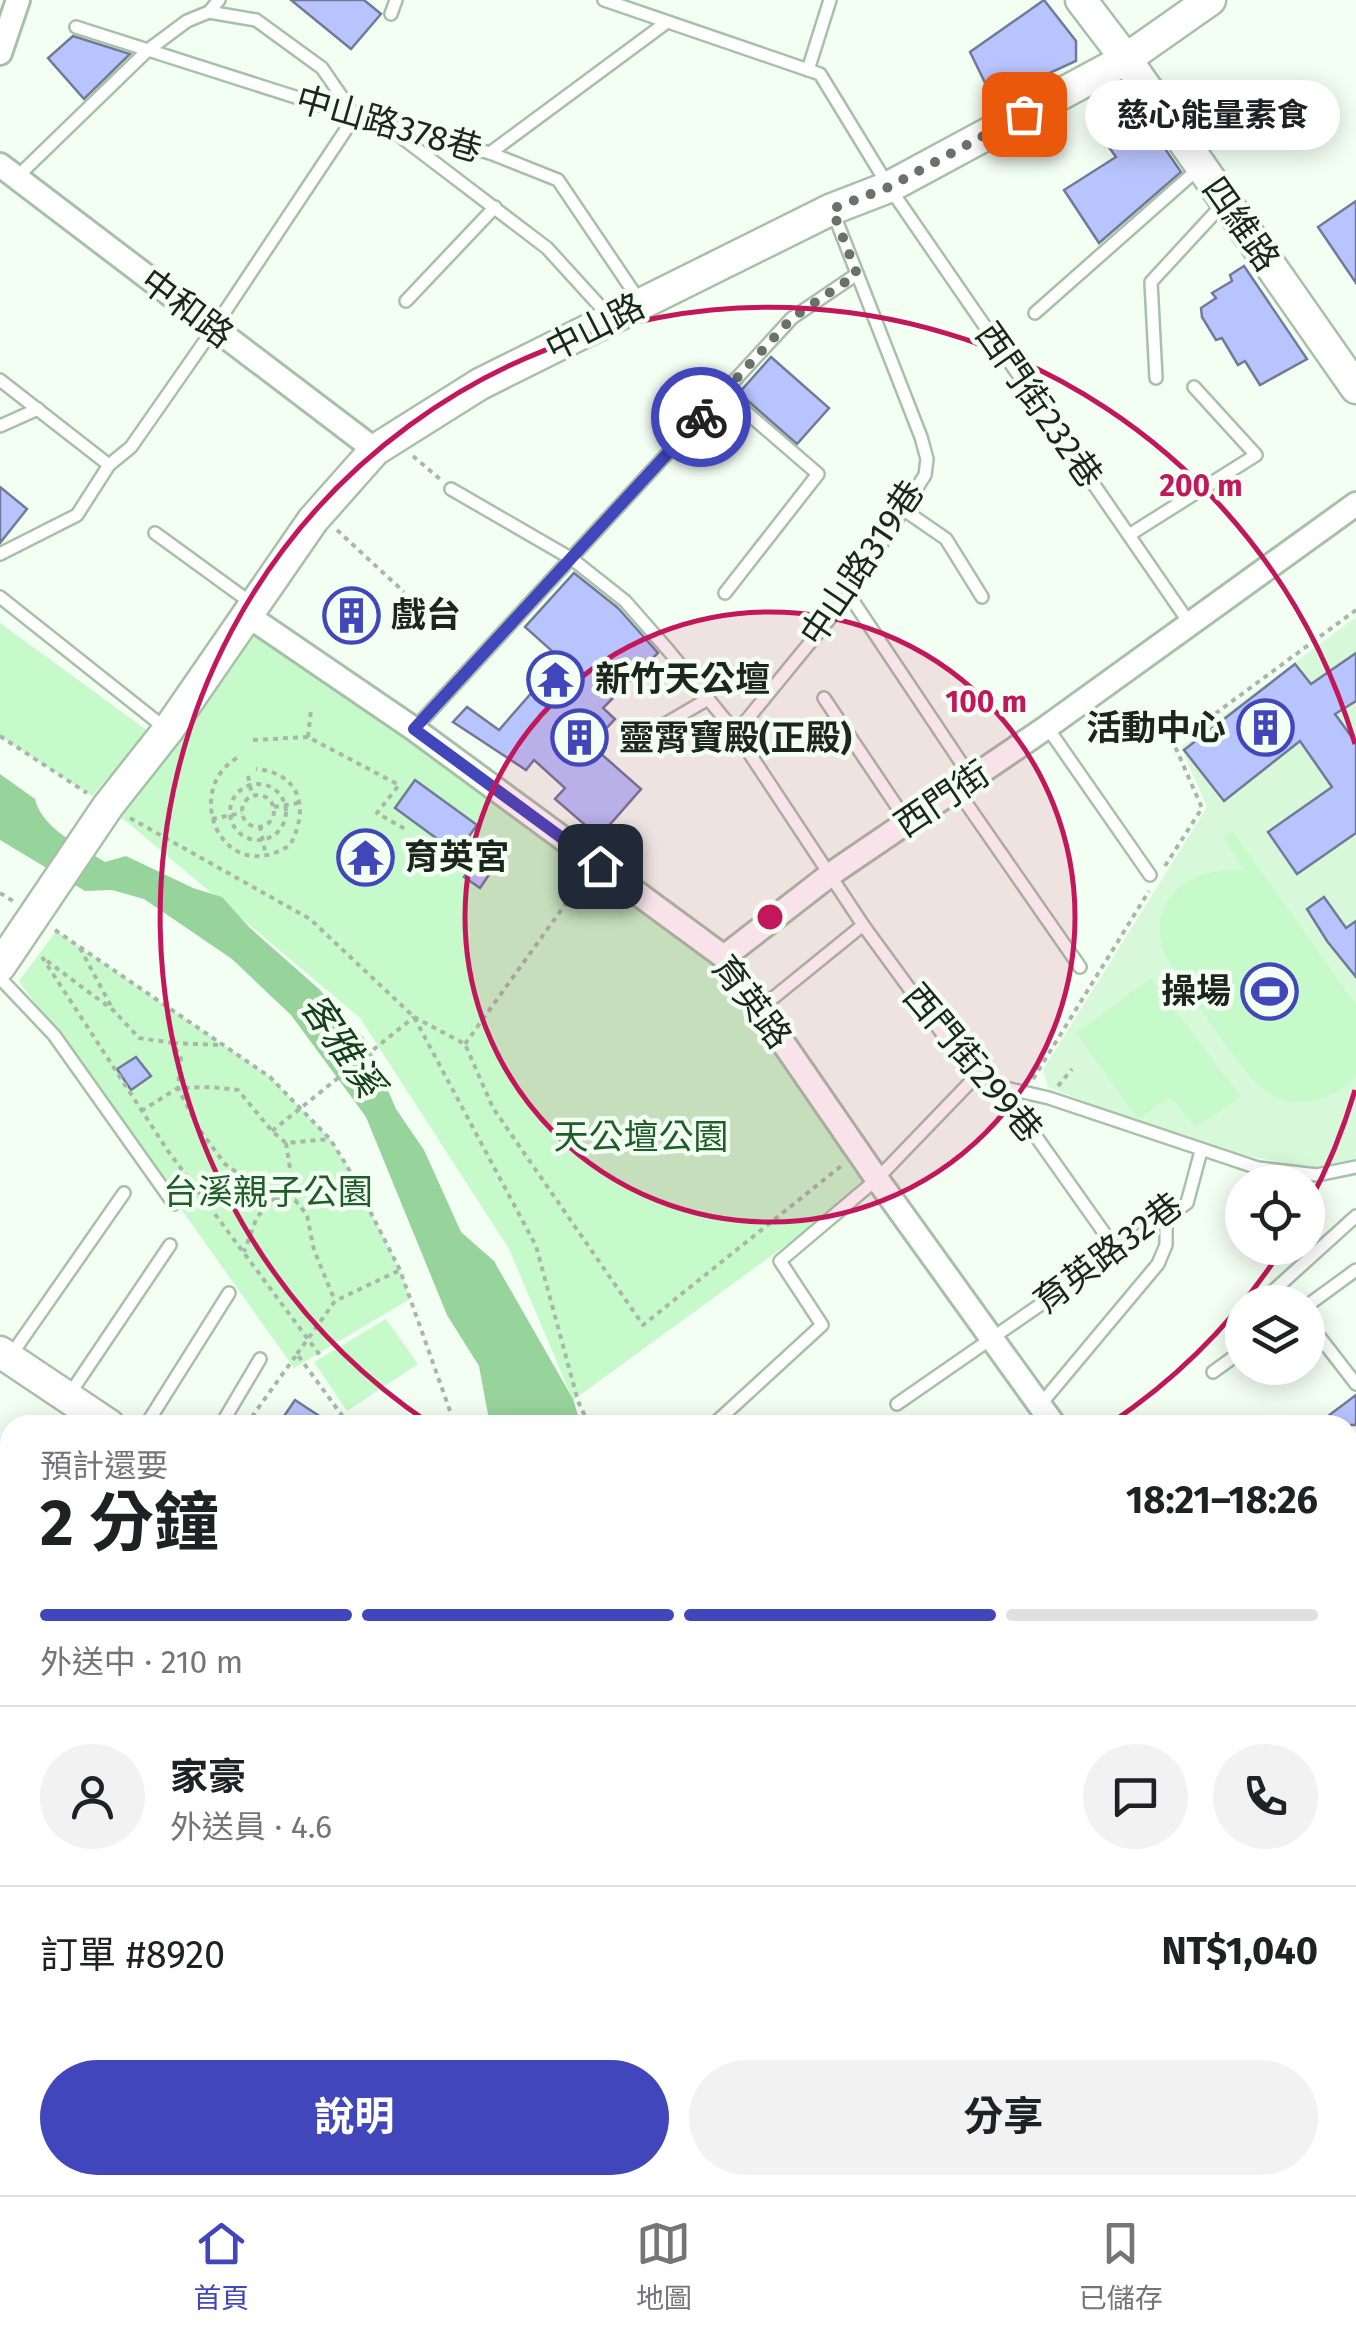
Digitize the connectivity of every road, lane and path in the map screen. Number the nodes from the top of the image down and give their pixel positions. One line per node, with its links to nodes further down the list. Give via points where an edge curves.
1 (18, 0): 14 (street)
2 (219, 0): 9 (lane)
3 (396, 0): 10 (lane)
4 (604, 0): 8 (lane)
5 (830, 0): 16 (lane)
6 (1081, 0): 15 (street, 四維路)
7 (1210, 0): 15 (street, 中山路)
8 (630, 5): 11 (lane)
9 (209, 12): 13 (lane); 17 (lane, via 256,20 322,68)
10 (391, 14)
11 (667, 22): 16 (lane); 19 (lane)
12 (76, 26): 13 (lane, 中山路378巷)
13 (148, 50): 17 (lane, 中山路378巷); 21 (lane)
14 (0, 53)
15 (1126, 59): 20 (street, 四維路); 22 (street, 中山路)
16 (808, 70): 22 (lane, 西門街232巷, via 820,74)
17 (355, 116): 18 (lane, 中山路378巷); 31 (lane)
18 (384, 124): 19 (lane, 中山路378巷); 24 (lane)
19 (490, 153): 28 (lane, 中山路378巷, via 558,180)
20 (1201, 166): 23 (street, 四維路); 29 (lane)
21 (8, 171): 31 (street, 中和路)
22 (889, 187): 25 (street, 中山路); 46 (lane, 西門街232巷)
23 (1226, 201): 32 (lane, via 1151,282); 35 (street, 四維路)
24 (495, 207): 27 (lane); 30 (lane, via 547,248)
25 (832, 209): 26 (lane, 中山路319巷); 28 (street, 中山路)
26 (857, 274): 36 (lane, via 792,318); 43 (lane, 中山路319巷, via 926,459 925,475)
27 (406, 300)
28 (641, 304): 30 (street, 中山路)
29 (1035, 313)
30 (611, 318): 39 (street, 中山路, via 480,384)
31 (214, 328): 39 (street, 中和路); 40 (lane, via 131,446)
32 (1156, 378)
33 (0, 380): 37 (lane)
34 (1194, 387): 46 (lane, via 1256,455)
35 (1356, 388)
36 (724, 393): 48 (lane); 50 (lane, via 818,474)
37 (38, 410): 38 (lane); 40 (lane)
38 (0, 426)
39 (375, 450): 41 (path, via 417,457); 44 (street, 中山路)
40 (109, 465): 47 (lane, via 77,515)
41 (451, 489): 48 (lane, 西門街299巷)
42 (1356, 504): 56 (street, 西門街)
43 (904, 510): 51 (lane, 中山路319巷); 53 (lane, via 946,539)
44 (319, 513): 49 (path); 54 (street, 中山路)
45 (156, 533): 54 (lane)
46 (1128, 535): 56 (lane, 西門街232巷)
47 (0, 554)
48 (572, 559): 58 (lane, 西門街299巷, via 624,601); 61 (lane)
49 (404, 592)
50 (726, 593)
51 (849, 595): 63 (lane, 中山路319巷); 71 (lane)
52 (0, 597): 62 (lane)
53 (982, 597)
54 (250, 610): 61 (street, 育英路); 62 (street, 中山路)
55 (1356, 610): 86 (path, via 1174,744 1202,808)
56 (1190, 624): 60 (street, 西門街)
57 (824, 698): 81 (lane)
58 (708, 699): 63 (lane, 西門街299巷); 65 (lane)
59 (311, 710): 66 (path)
60 (1047, 728): 71 (street, 西門街); 89 (lane)
61 (414, 729): 94 (street, 育英路)
62 (168, 730): 76 (street, 中山路)
63 (736, 733): 88 (lane, 西門街299巷)
64 (0, 736): 76 (path)
65 (643, 736)
66 (308, 737): 67 (path); 83 (path, via 399,785 377,812)
67 (253, 740)
68 (238, 758): 80 (path, via 219,775)
69 (256, 768): 74 (path, via 276,771)
70 (248, 776): 72 (path)
71 (965, 785): 81 (street, 西門街); 95 (lane)
72 (250, 786): 73 (path); 75 (path, via 274,790); 79 (path, via 234,797)
73 (252, 795): 77 (path, via 268,798); 78 (path)
74 (300, 802): 75 (path); 85 (path, via 290,845)
75 (285, 805): 77 (path); 84 (path, via 280,828)
76 (108, 806): 93 (street, 中山路); 99 (path, via 310,919)
77 (274, 807): 82 (path)
78 (242, 813): 79 (path); 82 (path, via 250,825)
79 (230, 815): 80 (path); 84 (path, via 243,836)
80 (212, 819): 85 (path, via 225,844 243,856)
81 (908, 823): 88 (street, 西門街)
82 (260, 826): 84 (path)
83 (404, 829)
84 (262, 839): 85 (path)
85 (266, 856)
86 (1164, 867)
87 (586, 874): 101 (path)
88 (831, 874): 90 (lane, 西門街299巷); 94 (street, 西門街)
89 (1152, 879): 106 (path)
90 (863, 925): 97 (lane); 103 (lane, 西門街299巷, via 954,1051)
91 (56, 931): 92 (path)
92 (80, 947): 98 (path); 102 (path)
93 (7, 955)
94 (724, 957): 97 (street, 育英路)
95 (1080, 967)
96 (0, 978): 120 (lane, via 54,1035)
97 (762, 1007): 116 (street, 育英路)
98 (114, 1010): 100 (path, via 139,1038); 107 (path, via 42,957)
99 (414, 1017): 101 (path); 108 (path, bridge); 151 (path, via 536,1246)
100 (173, 1043): 102 (path); 105 (path, via 181,1058)
101 (465, 1044): 112 (path, via 494,1108 643,1325)
102 (223, 1045): 109 (path, via 270,1077)
103 (980, 1071): 104 (lane, 西門街299巷); 116 (lane)
104 (1002, 1086): 106 (lane); 124 (lane, 西門街299巷)
105 (178, 1088): 107 (path); 108 (path, via 238,1090); 118 (path, via 225,1164)
106 (1025, 1092): 111 (lane)
107 (141, 1111): 125 (path)
108 (272, 1131): 110 (path)
109 (330, 1139): 110 (path); 126 (path)
110 (286, 1143): 119 (path)
111 (1201, 1151): 113 (lane); 122 (lane, 育英路32巷, via 1187,1203)
112 (848, 1160)
113 (1248, 1165)
114 (1356, 1167): 115 (lane)
115 (1325, 1175)
116 (876, 1179): 132 (street, 育英路); 152 (lane, via 780,1261 822,1325)
117 (124, 1193): 136 (lane)
118 (274, 1199): 119 (path); 125 (path, via 257,1217)
119 (295, 1200): 131 (path, via 307,1215)
120 (174, 1204)
121 (1356, 1216): 128 (lane)
122 (1166, 1217): 124 (lane, 育英路32巷); 144 (lane, via 1158,1264)
123 (170, 1245): 142 (lane)
124 (1118, 1251): 132 (lane, 育英路32巷)
125 (244, 1252): 133 (path)
126 (400, 1270): 131 (path); 150 (path)
127 (1356, 1270): 129 (lane)
128 (1281, 1285)
129 (1325, 1293)
130 (230, 1294): 146 (lane)
131 (334, 1301): 133 (path)
132 (991, 1338): 143 (lane, 育英路32巷); 144 (street, 育英路)
133 (306, 1341): 135 (path); 137 (path)
134 (1325, 1344): 141 (lane)
135 (297, 1354): 148 (path); 149 (path)
136 (4, 1355): 142 (street)
137 (322, 1358)
138 (260, 1359): 147 (lane)
139 (1225, 1363): 140 (lane)
140 (1213, 1372)
141 (1356, 1384)
142 (68, 1396): 145 (street)
143 (896, 1404)
144 (1040, 1405): 153 (street, 育英路)
145 (96, 1415)
146 (152, 1415)
147 (227, 1415)
148 (253, 1415)
149 (342, 1415)
150 (451, 1415)
151 (584, 1415)
152 (724, 1415)
153 (1047, 1415)

